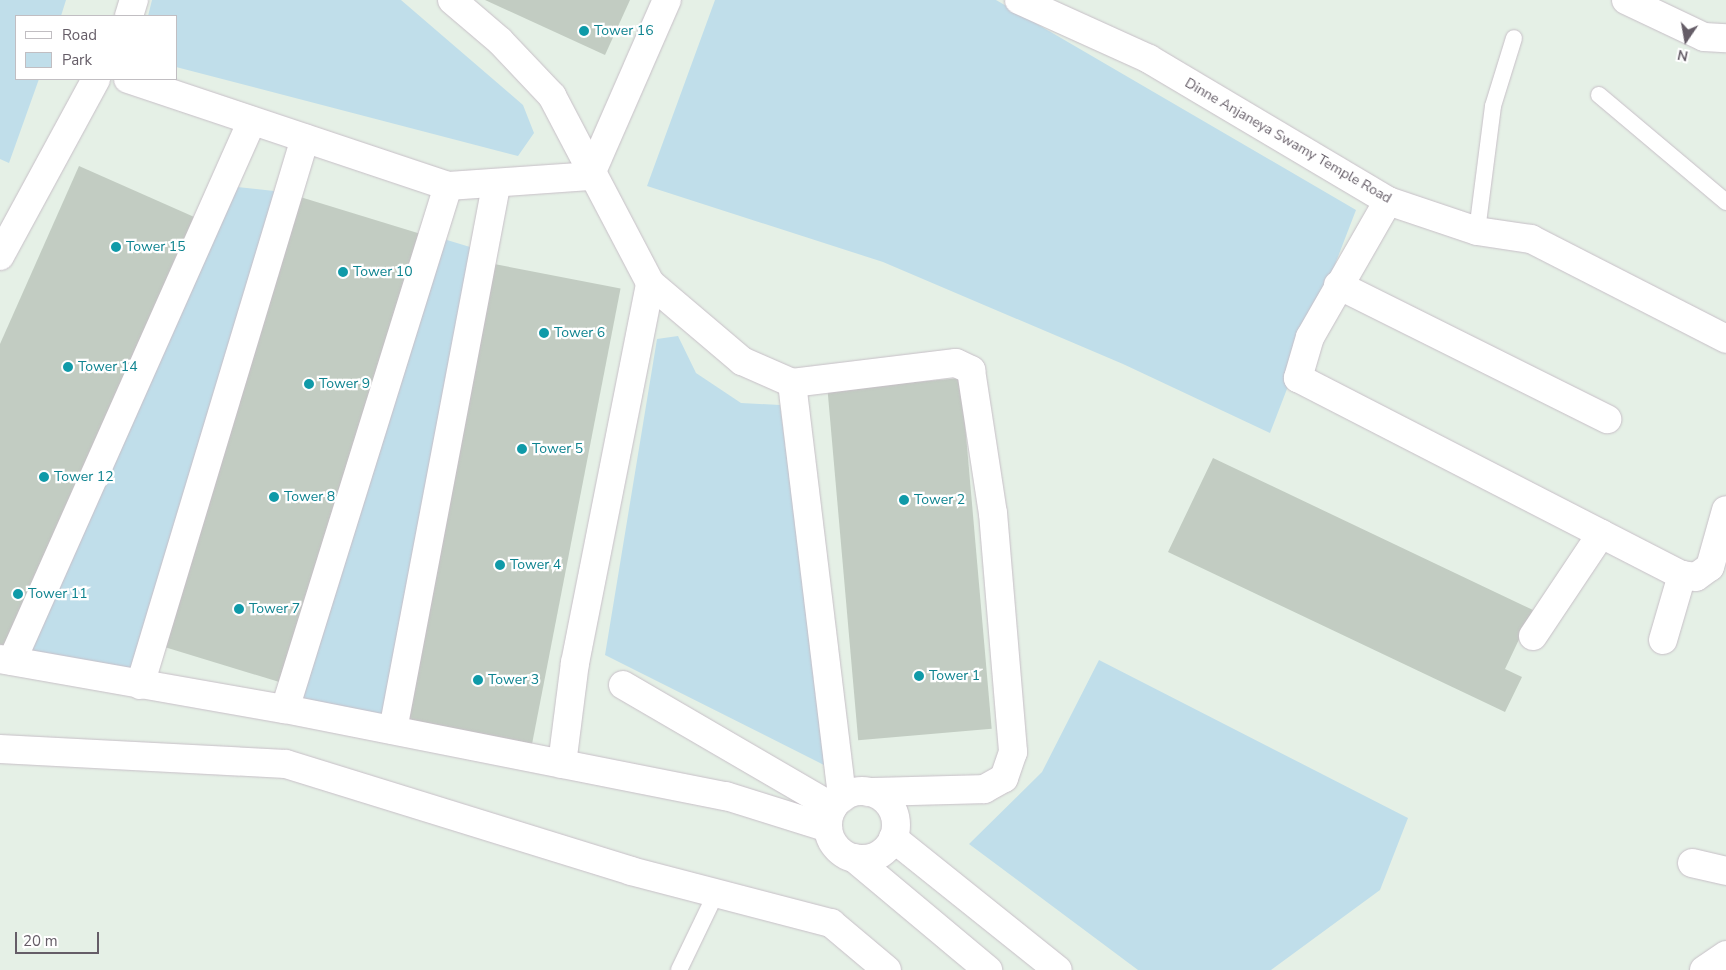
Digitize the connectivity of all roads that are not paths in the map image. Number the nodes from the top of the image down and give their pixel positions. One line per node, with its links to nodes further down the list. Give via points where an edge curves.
1 (134, 0): 6 (street)
2 (452, 0): 14 (street, via 500,41 552,96)
3 (667, 0): 14 (street)
4 (1020, 0): 17 (street, Dinne Anjaneya Swamy Temple Road, via 1148,59)
5 (1626, 0): 8 (street, via 1704,37)
6 (129, 15)
7 (1514, 38): 19 (lane, via 1493,106)
8 (1726, 38)
9 (95, 80): 20 (street)
10 (131, 80): 12 (street)
11 (1599, 95): 18 (lane)
12 (252, 123): 13 (street); 31 (street)
13 (305, 138): 15 (street); 32 (street)
14 (590, 176): 16 (street); 21 (street)
15 (448, 186): 16 (street); 34 (street)
16 (496, 186): 35 (street)
17 (1388, 201): 19 (street, Dinne Anjaneya Swamy Temple Road); 22 (street)
18 (1726, 202)
19 (1477, 232): 23 (street, Dinne Anjaneya Swamy Temple Road, via 1531,239)
20 (0, 256)
21 (650, 283): 24 (street, via 742,361); 37 (street, via 575,663)
22 (1338, 285): 25 (street); 27 (street, via 1310,337 1298,378)
23 (1726, 339)
24 (792, 383): 38 (street); 38 (street, via 956,363 972,370 993,514 1013,752 1004,778 984,789)
25 (1607, 419)
26 (1726, 510): 28 (street, via 1710,567 1696,577)
27 (1601, 534): 28 (street); 29 (street)
28 (1682, 575): 30 (street)
29 (1533, 636)
30 (1663, 640)
31 (6, 660): 32 (street)
32 (140, 685): 34 (street)
33 (623, 685): 38 (street)
34 (285, 709): 35 (street)
35 (393, 730): 37 (street)
36 (0, 749): 43 (street, via 286,764)
37 (562, 764): 38 (street, via 726,796)
38 (842, 806): 39 (street, via 892,809); 40 (street, via 836,847)
39 (893, 838): 40 (street, via 882,853); 48 (street)
40 (854, 858): 47 (street)
41 (1692, 863): 42 (street)
42 (1726, 871)
43 (716, 893): 45 (lane); 46 (street, via 831,923)
44 (1726, 955): 49 (street)
45 (679, 970)
46 (887, 970)
47 (988, 970)
48 (1058, 970)
49 (1704, 970)

